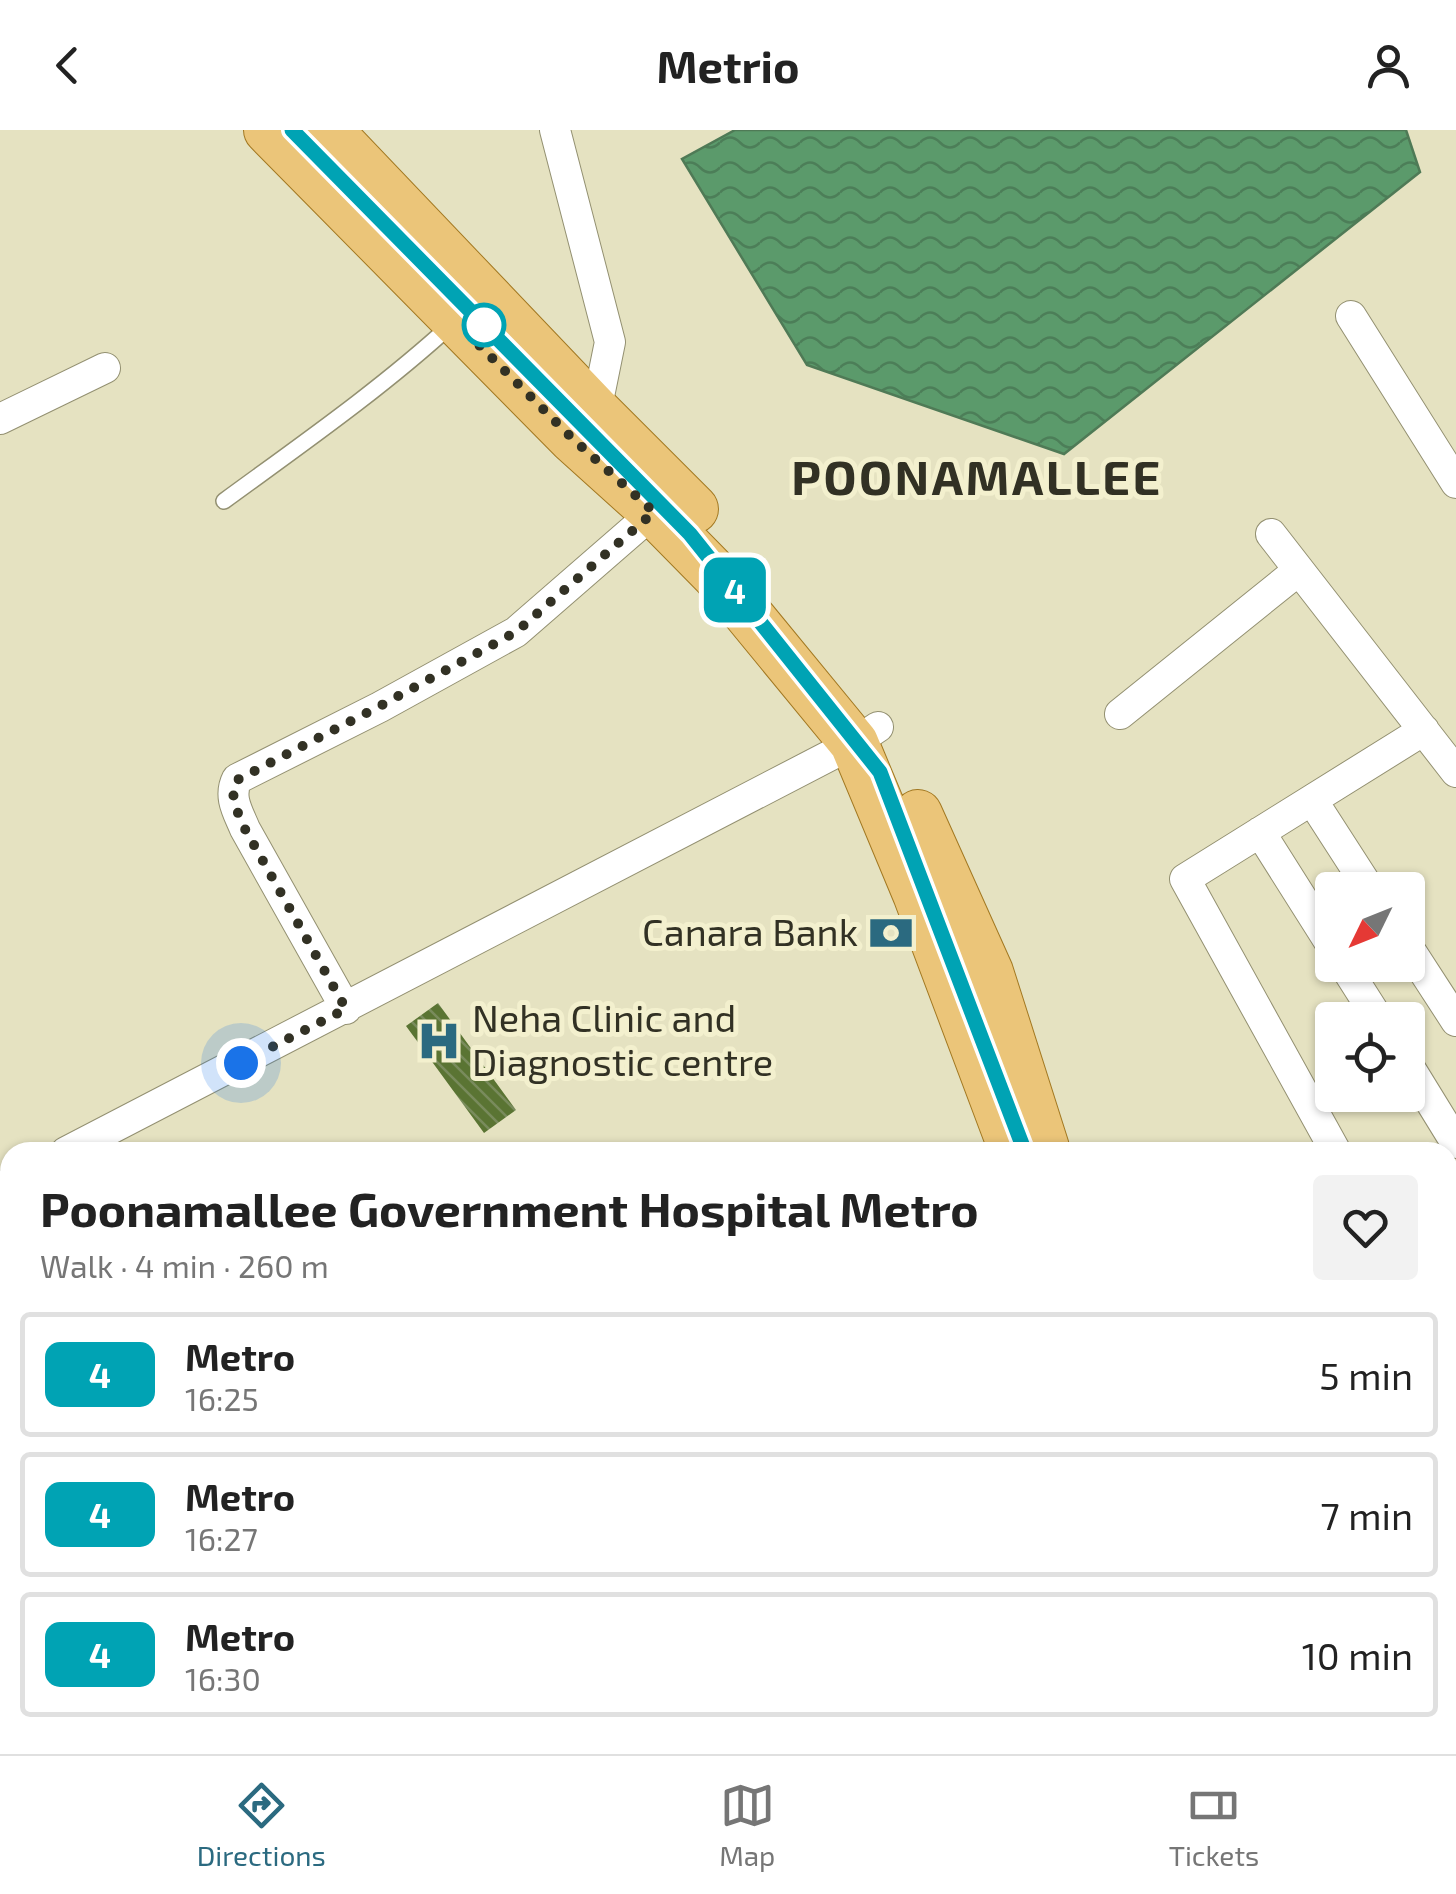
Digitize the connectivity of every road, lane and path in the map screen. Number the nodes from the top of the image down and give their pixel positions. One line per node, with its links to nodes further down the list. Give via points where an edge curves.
1 (268, 130): 5 (main road)
2 (328, 130): 8 (main road)
3 (555, 130): 8 (street, via 610,342)
4 (1351, 316): 9 (street)
5 (455, 321): 8 (main road); 10 (lane, via 368,396)
6 (105, 368): 7 (street)
7 (0, 419)
8 (585, 425): 11 (main road); 16 (main road, via 755,570 833,663)
9 (1456, 483)
10 (224, 501)
11 (654, 512): 16 (main road); 23 (street, via 516,632 237,780 233,801 245,829)
12 (1271, 534): 13 (street)
13 (1299, 570): 14 (street); 15 (street)
14 (1120, 714)
15 (1424, 730): 17 (street); 18 (street)
16 (866, 735): 23 (street); 27 (main road, via 917,894); 28 (main road, via 990,972)
17 (1456, 772)
18 (1312, 800): 19 (street); 20 (street)
19 (1260, 832): 21 (street); 29 (street, via 1185,879)
20 (1358, 872)
21 (1315, 919)
22 (1425, 973): 24 (street)
23 (346, 1009): 26 (street)
24 (1456, 1021)
25 (1425, 1093): 30 (street)
26 (86, 1142)
27 (1010, 1142)
28 (1043, 1142)
29 (1330, 1142)
30 (1456, 1142)

